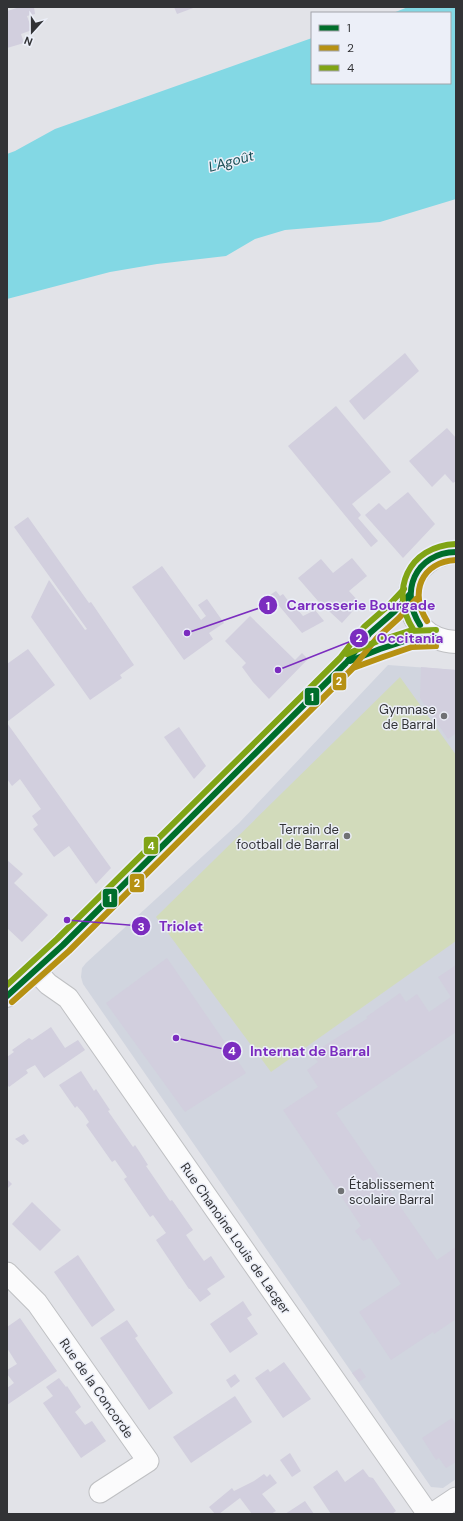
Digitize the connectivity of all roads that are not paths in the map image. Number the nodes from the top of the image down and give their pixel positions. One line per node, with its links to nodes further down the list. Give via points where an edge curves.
1 (452, 548): 2 (main road, via 431,558 420,567 413,580)
2 (410, 594): 3 (main road, via 411,608 424,631); 4 (main road, via 370,633)
3 (446, 640): 4 (main road, via 411,639)
4 (346, 663): 5 (main road)
5 (36, 971): 6 (main road); 10 (street, Rue Chanoine Louis de Lacger, via 48,984 68,998)
6 (7, 996)
7 (7, 1273): 8 (street, Rue de la Concorde, via 37,1304 148,1461)
8 (100, 1492)
9 (456, 1498): 11 (street)
10 (428, 1514)
11 (432, 1514)

